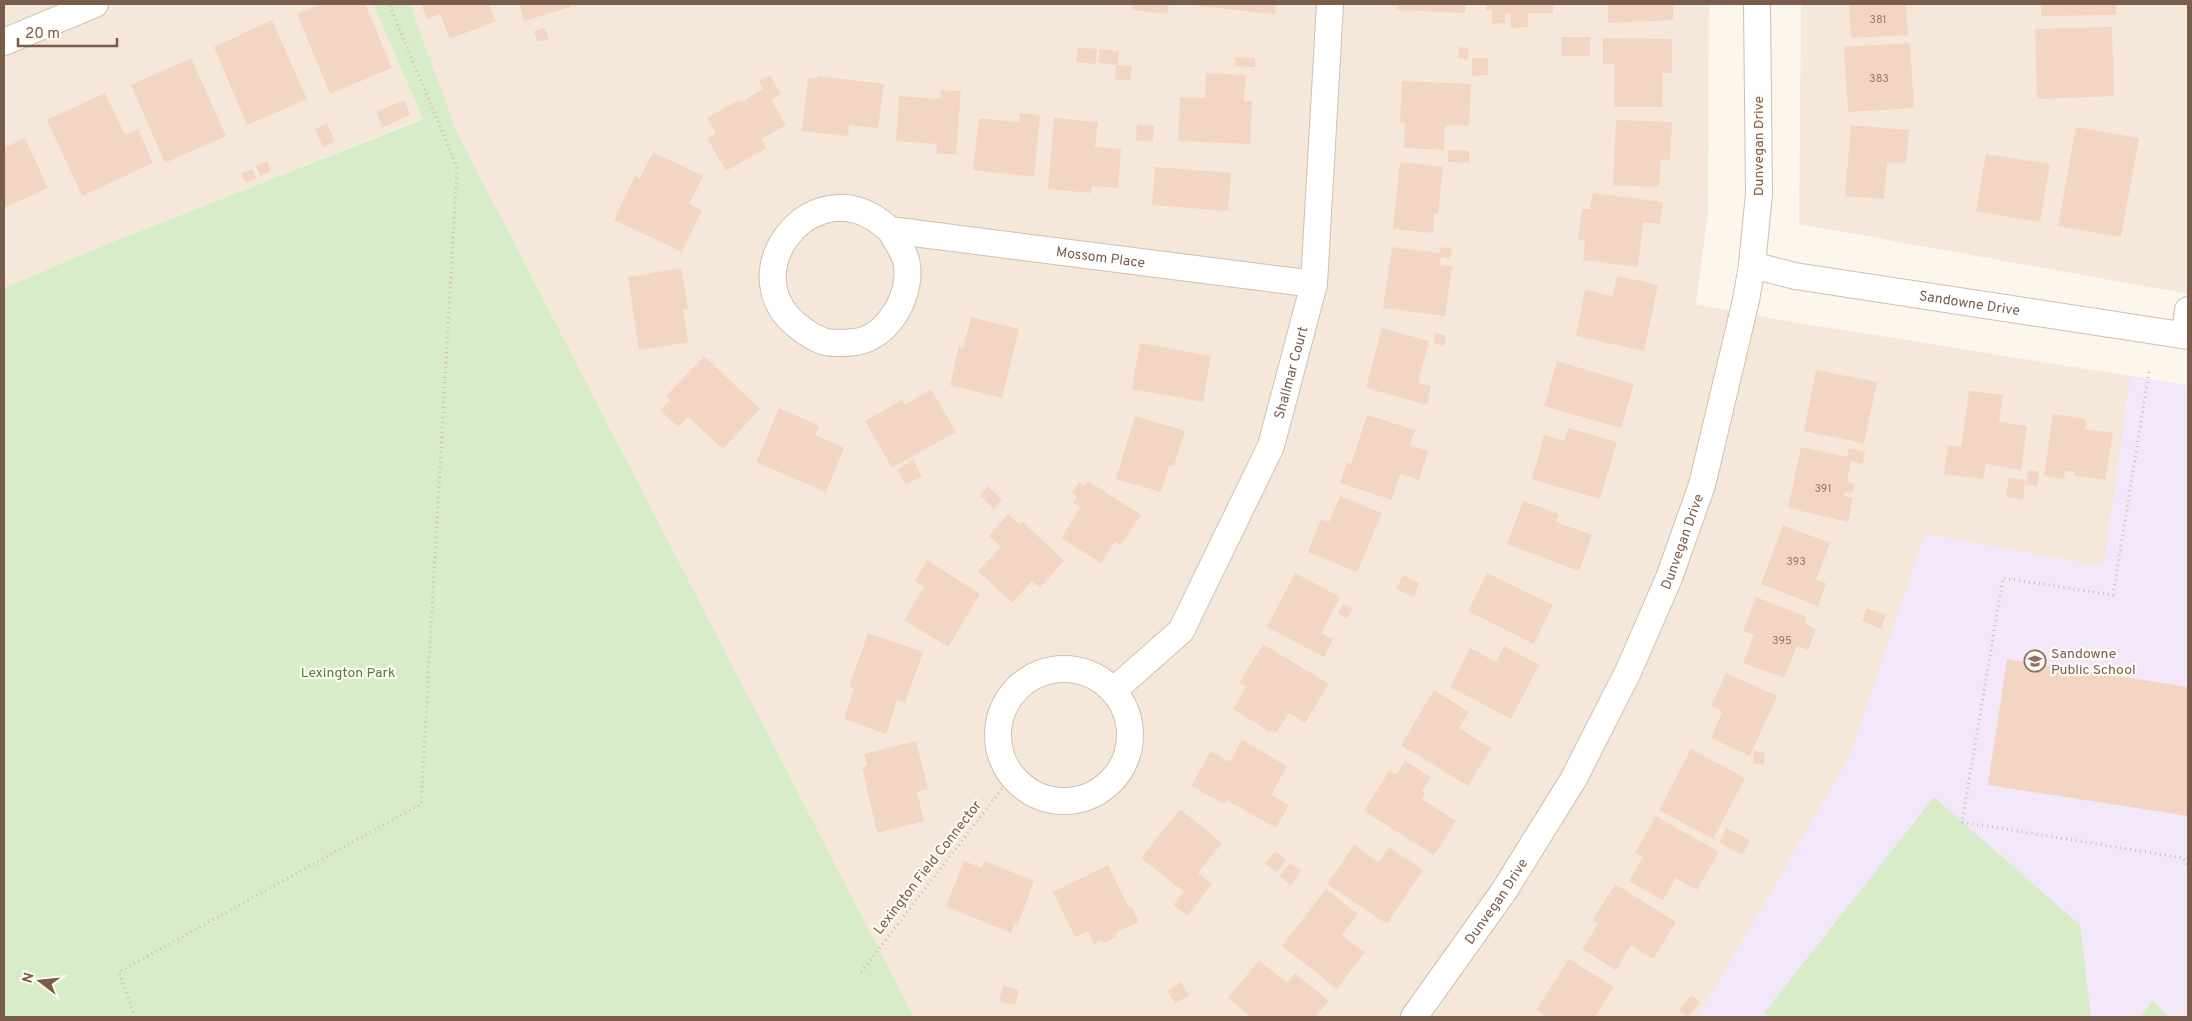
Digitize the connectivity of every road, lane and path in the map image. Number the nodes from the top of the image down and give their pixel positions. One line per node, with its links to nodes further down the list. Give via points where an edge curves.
1 (95, 4): 5 (street)
2 (389, 4): 15 (path, via 457,167 421,804 119,972)
3 (1330, 4): 8 (street, Shallmar Court)
4 (1757, 4): 7 (street, Dunvegan Drive, via 1759,194)
5 (4, 42)
6 (890, 230): 6 (street, Mossom Place, via 871,216 848,209 823,211 801,220 781,242 773,264 773,284 786,318 814,339 837,344 859,341 880,331 901,306 908,283 906,260); 8 (street, Mossom Place)
7 (1752, 265): 9 (street, Sandowne Drive, via 1796,276); 16 (street, Dunvegan Drive, via 1702,486 1669,578 1628,672 1573,780 1504,890)
8 (1314, 284): 11 (street, Shallmar Court, via 1271,446 1181,631)
9 (2187, 327)
10 (2149, 372): 13 (path, via 2113,595 2003,578 1962,822 2183,858)
11 (1114, 690): 12 (street, via 1104,681 1070,669 1047,671 1026,680 1009,698 1000,719 998,741 1004,763); 12 (street, via 1129,718 1131,741 1116,778 1099,792 1080,800 1057,802 1036,796)
12 (1012, 776): 14 (path, Lexington Field Connector)
13 (2188, 866)
14 (861, 972)
15 (135, 1017)
16 (1414, 1017)

